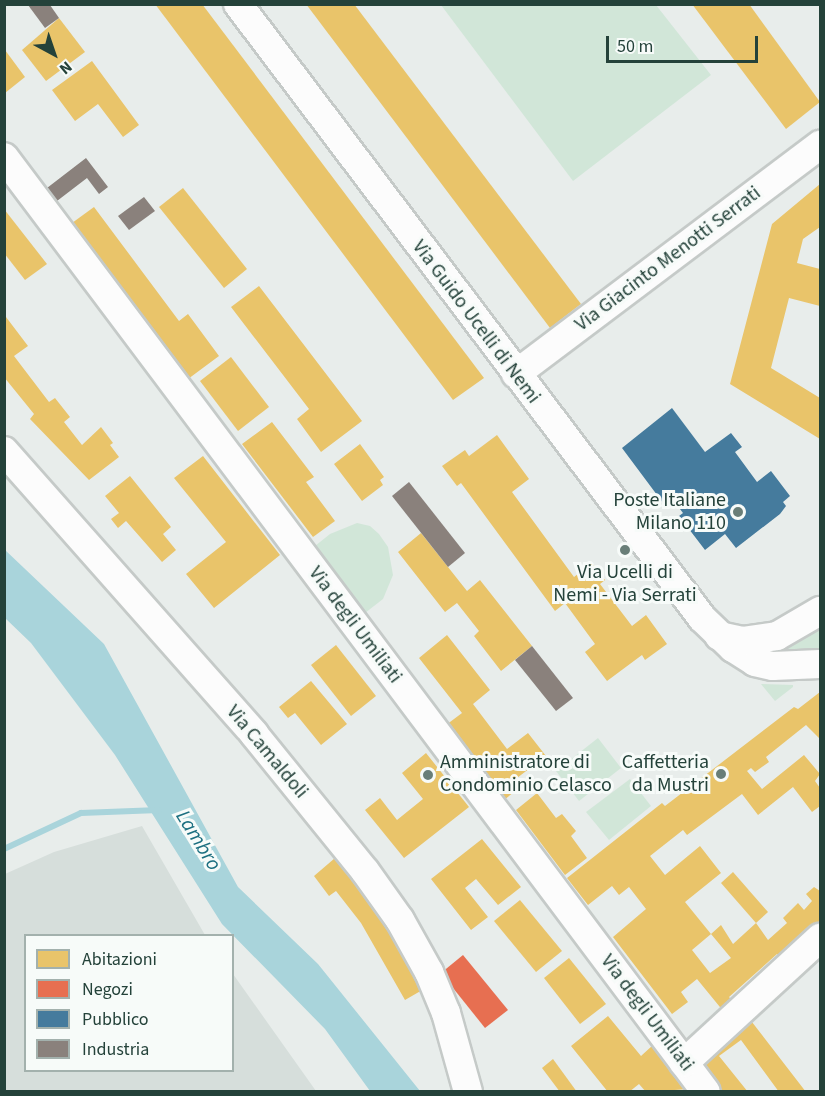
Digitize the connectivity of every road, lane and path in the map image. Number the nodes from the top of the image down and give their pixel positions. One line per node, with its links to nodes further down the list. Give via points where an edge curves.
1 (238, 4): 4 (street, Via Guido Ucelli di Nemi)
2 (820, 145): 4 (street, Via Giacinto Menotti Serrati)
3 (4, 157): 10 (street, Via degli Umiliati)
4 (516, 374): 7 (street, Via Guido Ucelli di Nemi, via 625,520)
5 (4, 451): 11 (street, Via Camaldoli, via 254,734 365,871 400,920 429,972 446,1013)
6 (820, 611): 7 (street, via 777,636 742,640)
7 (719, 636): 8 (street, Via Guido Ucelli di Nemi, via 762,664)
8 (820, 664)
9 (820, 938): 10 (street)
10 (684, 1063): 12 (street, Via degli Umiliati)
11 (468, 1092)
12 (706, 1092)

